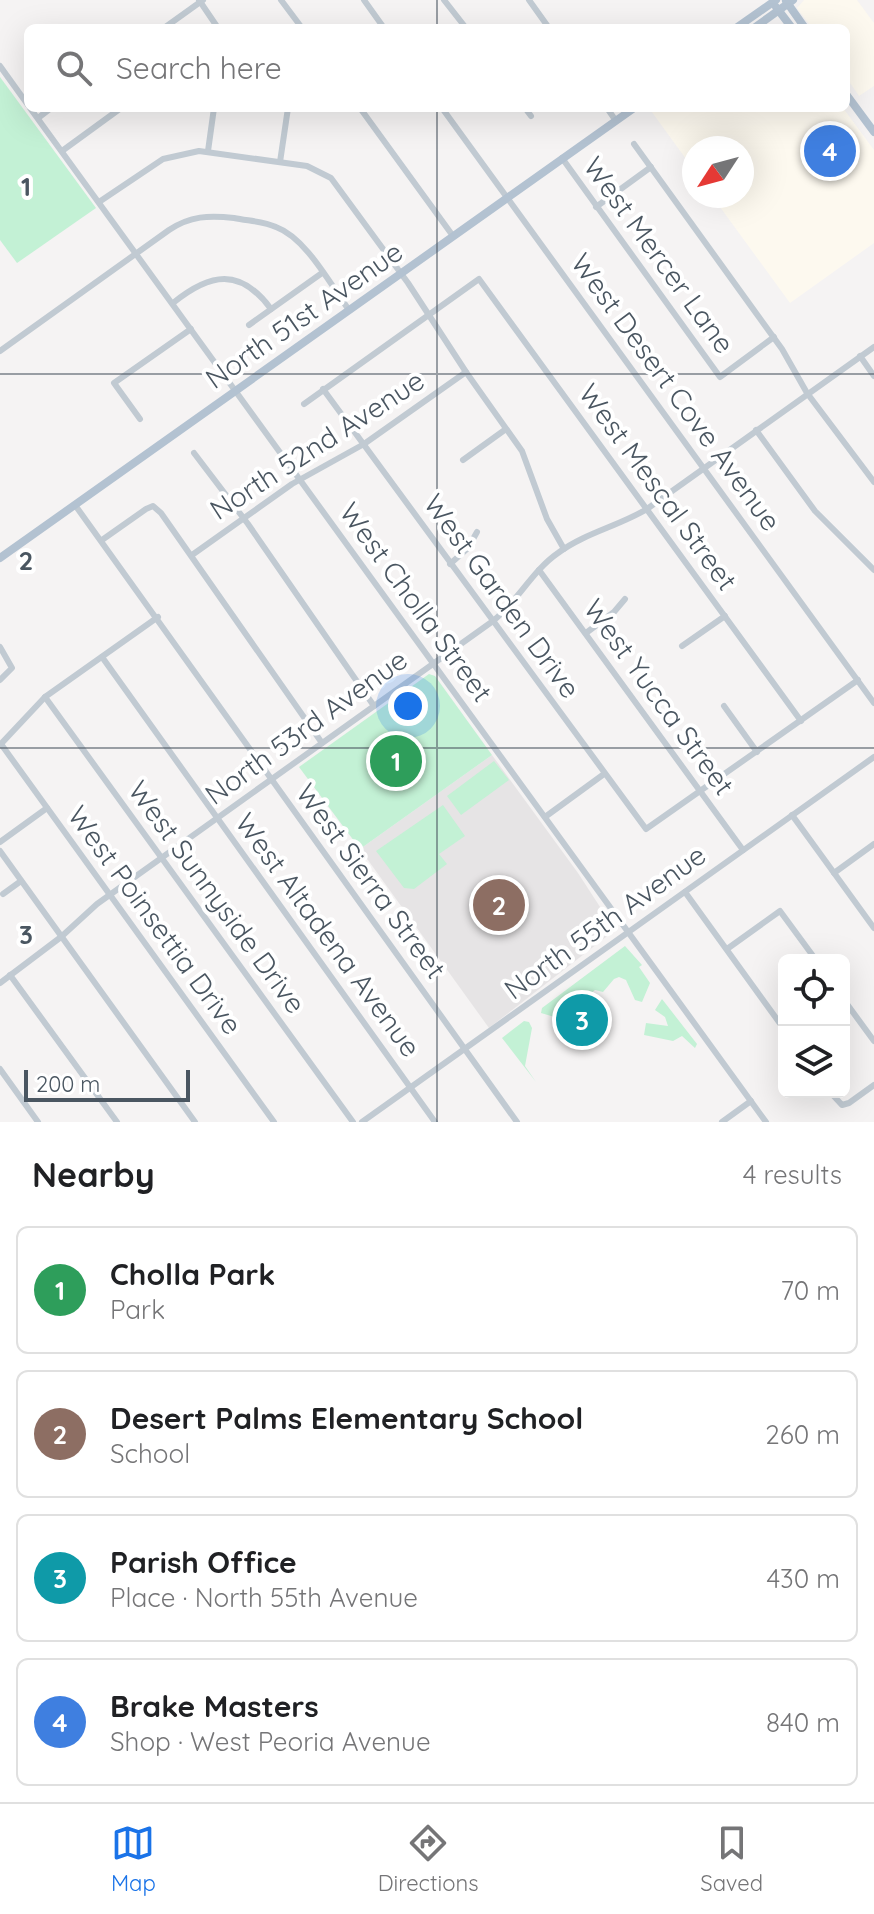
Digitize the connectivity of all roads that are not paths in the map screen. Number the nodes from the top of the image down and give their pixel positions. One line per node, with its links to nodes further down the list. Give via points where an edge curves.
1 (281, 0): 10 (street)
2 (364, 0): 11 (street)
3 (444, 0): 12 (street)
4 (529, 0): 13 (street)
5 (201, 1): 8 (street); 9 (street)
6 (789, 1): 7 (main road); 17 (main road)
7 (775, 3): 14 (main road); 15 (main road); 16 (main road)
8 (169, 24)
9 (215, 24)
10 (299, 24)
11 (381, 24)
12 (463, 24)
13 (546, 24)
14 (742, 24)
15 (757, 24)
16 (789, 24)
17 (803, 24)
18 (0, 66): 19 (street, West Cholla Street)
19 (24, 99)
20 (850, 99): 34 (main road)
21 (34, 112): 32 (street, West Cholla Street)
22 (46, 112): 32 (street)
23 (116, 112): 36 (street)
24 (213, 112): 37 (street)
25 (287, 112): 39 (street)
26 (363, 112): 44 (street)
27 (446, 112): 41 (street, West Desert Cove Avenue)
28 (528, 112): 31 (street)
29 (610, 112): 33 (street)
30 (628, 112): 33 (main road, North 51st Avenue)
31 (531, 116)
32 (38, 118): 36 (street, West Cholla Street)
33 (616, 121): 38 (main road, North 51st Avenue)
34 (874, 132)
35 (634, 144): 40 (street)
36 (62, 151): 42 (street, West Cholla Street)
37 (208, 151): 39 (street); 42 (street, via 163,159)
38 (562, 158): 41 (main road, North 51st Avenue); 43 (street, West Mercer Lane)
39 (280, 162): 47 (street, via 317,169 331,178)
40 (651, 167): 43 (street); 54 (street)
41 (508, 197): 44 (main road, North 51st Avenue); 70 (street, West Desert Cove Avenue)
42 (99, 202): 45 (street, West Cholla Street)
43 (596, 207): 54 (street, West Mercer Lane, via 720,377)
44 (453, 236): 47 (main road, North 51st Avenue)
45 (136, 253): 46 (street, via 179,223 211,215 286,231); 48 (street, West Cholla Street); 56 (street)
46 (322, 273): 49 (street); 50 (street)
47 (401, 273): 50 (main road, North 51st Avenue); 51 (street)
48 (173, 303): 49 (street, via 202,283 222,278 253,289); 53 (street, West Cholla Street)
49 (271, 309): 52 (street)
50 (349, 310): 61 (main road, North 51st Avenue)
51 (429, 314): 58 (street); 60 (street); 74 (street, West Mescal Street, via 479,279)
52 (249, 325)
53 (191, 329): 61 (street, West Cholla Street); 64 (street, via 114,383)
54 (774, 337): 62 (street)
55 (874, 347): 57 (street, North 53rd Avenue)
56 (0, 351)
57 (860, 356): 59 (street); 62 (street, North 53rd Avenue)
58 (466, 372): 65 (street); 67 (street, North 52nd Avenue)
59 (874, 376)
60 (323, 389): 63 (street); 67 (street, West Garden Drive)
61 (236, 391): 71 (street, West Cholla Street); 73 (main road, North 51st Avenue)
62 (807, 393): 66 (street, North 53rd Avenue); 72 (street)
63 (304, 404)
64 (140, 419)
65 (506, 429): 69 (street); 78 (street, via 522,451)
66 (756, 430): 70 (street, North 53rd Avenue); 83 (street, via 815,511)
67 (364, 444): 71 (street, North 52nd Avenue); 81 (street, West Garden Drive)
68 (194, 453): 75 (street)
69 (463, 460)
70 (703, 467): 74 (street, North 53rd Avenue); 95 (street, West Desert Cove Avenue)
71 (300, 479): 75 (street, North 52nd Avenue); 93 (street, West Cholla Street)
72 (874, 482)
73 (75, 505): 77 (street, West Sierra Street); 80 (main road, North 51st Avenue)
74 (647, 509): 78 (street, North 53rd Avenue); 86 (street, West Mescal Street)
75 (244, 518): 79 (street, North 52nd Avenue); 98 (street)
76 (477, 532): 81 (street)
77 (102, 540): 79 (street, via 153,506); 87 (street, West Sierra Street)
78 (564, 549): 82 (street, North 53rd Avenue)
79 (192, 555): 101 (street)
80 (0, 558)
81 (450, 564): 88 (street, West Garden Drive)
82 (539, 570): 88 (street, North 53rd Avenue); 89 (street, West Yucca Street)
83 (874, 570): 84 (street)
84 (867, 577)
85 (625, 599): 89 (street)
86 (725, 616): 90 (street); 100 (street, West Mescal Street)
87 (158, 617): 92 (street); 106 (street, West Sierra Street)
88 (493, 621): 93 (street, North 53rd Avenue); 105 (street, West Garden Drive)
89 (586, 633): 107 (street, West Yucca Street)
90 (682, 646)
91 (0, 647): 94 (street, via 12,668)
92 (102, 657): 96 (street); 111 (street, West Altadena Avenue)
93 (433, 663): 98 (street, North 53rd Avenue); 110 (street, West Cholla Street)
94 (0, 680)
95 (858, 680): 97 (street, West Desert Cove Avenue); 100 (street)
96 (45, 697): 102 (street); 116 (street, West Sunnyside Drive)
97 (874, 703)
98 (374, 706): 101 (street, North 53rd Avenue)
99 (724, 706): 103 (street)
100 (801, 721): 103 (street)
101 (322, 743): 106 (street, North 53rd Avenue)
102 (0, 744): 108 (street, West Poinsettia Drive)
103 (757, 752): 107 (street)
104 (874, 757): 109 (street, North 55th Avenue)
105 (604, 774): 107 (street, West Garden Drive, via 646,829); 110 (street)
106 (271, 780): 111 (street, North 53rd Avenue); 132 (street, West Sierra Street)
107 (701, 792): 114 (street, West Yucca Street)
108 (47, 808): 112 (street); 121 (street, West Poinsettia Drive)
109 (792, 815): 114 (street, North 55th Avenue); 117 (street)
110 (545, 817): 123 (street, West Cholla Street)
111 (216, 818): 116 (street, North 53rd Avenue); 135 (street, West Altadena Avenue)
112 (0, 842)
113 (874, 844): 117 (street)
114 (743, 850): 119 (street, North 55th Avenue)
115 (0, 851): 118 (street)
116 (162, 857): 121 (street, North 53rd Avenue); 142 (street, West Sunnyside Drive)
117 (834, 873): 122 (street)
118 (21, 881): 120 (street); 124 (street)
119 (685, 892): 123 (street, North 55th Avenue); 125 (street)
120 (3, 894)
121 (110, 894): 124 (street, North 53rd Avenue); 141 (street, West Poinsettia Drive)
122 (874, 928)
123 (629, 931): 132 (street, North 55th Avenue); 137 (street, West Cholla Street)
124 (61, 937): 127 (street, North 53rd Avenue); 140 (street)
125 (727, 949): 126 (street, via 780,911); 130 (street)
126 (812, 954)
127 (10, 975): 128 (street, North 53rd Avenue); 139 (street)
128 (0, 983)
129 (850, 1008): 131 (street)
130 (782, 1026)
131 (874, 1041)
132 (465, 1049): 135 (street, North 55th Avenue); 145 (street, West Sierra Street)
133 (0, 1069): 138 (street)
134 (874, 1085): 136 (street, via 849,1103 842,1105)
135 (411, 1088): 143 (street, North 55th Avenue); 144 (street, West Altadena Avenue)
136 (836, 1098)
137 (751, 1101): 146 (street); 147 (street, West Cholla Street)
138 (38, 1122)
139 (117, 1122)
140 (195, 1122)
141 (274, 1122)
142 (353, 1122)
143 (362, 1122)
144 (435, 1122)
145 (517, 1122)
146 (722, 1122)
147 (766, 1122)

